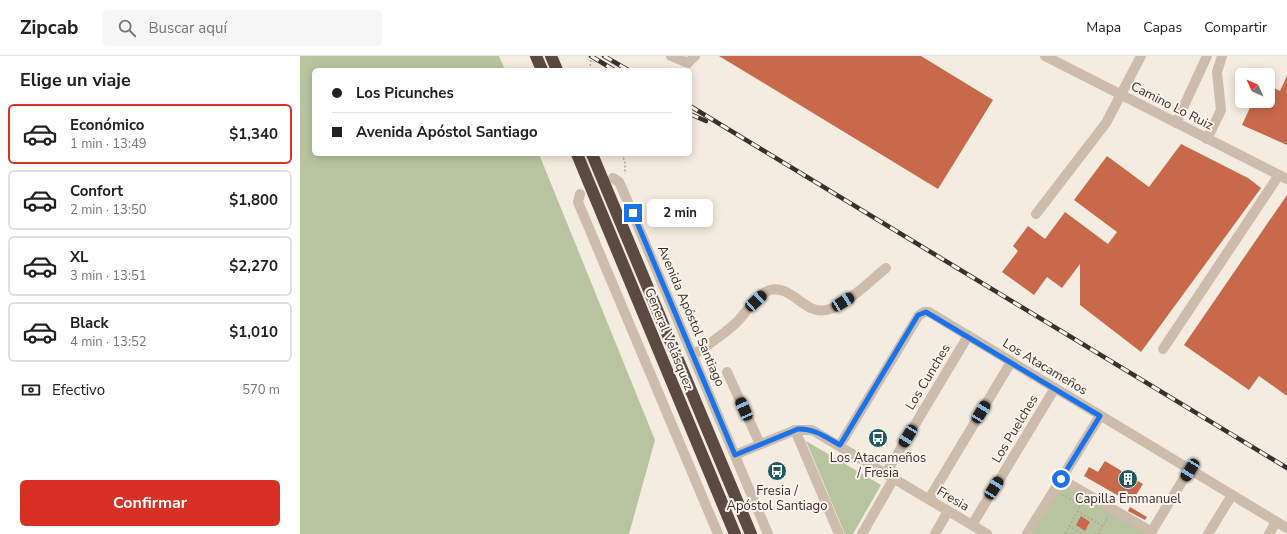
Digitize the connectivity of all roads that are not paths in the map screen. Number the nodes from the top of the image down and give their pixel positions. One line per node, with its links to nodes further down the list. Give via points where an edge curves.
1 (536, 56): 9 (highway)
2 (551, 56): 10 (highway)
3 (671, 56): 4 (street, via 688,63)
4 (695, 56)
5 (1045, 56): 11 (street, Camino Lo Ruiz)
6 (1141, 56): 11 (street)
7 (1207, 56): 12 (street)
8 (1222, 56): 13 (street, via 1217,72 1221,110)
9 (541, 68)
10 (556, 68)
11 (1121, 94): 12 (street, Camino Lo Ruiz); 19 (street, via 1106,123)
12 (1176, 123): 13 (street, Camino Lo Ruiz)
13 (1207, 139): 16 (street, Camino Lo Ruiz)
14 (578, 156): 43 (highway, General Velásquez)
15 (593, 156): 44 (highway, General Velásquez)
16 (1283, 177): 22 (street)
17 (616, 180): 23 (street, Avenida Apóstol Santiago)
18 (580, 194): 42 (street, via 578,202)
19 (1036, 214)
20 (886, 268): 23 (street, via 852,296 826,310 814,309 782,291 766,292 738,321)
21 (968, 336): 24 (street, Los Atacameños); 30 (street, Los Atacameños, via 929,312 921,313); 33 (street, Los Cunches)
22 (1163, 349)
23 (693, 355): 31 (street, Avenida Apóstol Santiago)
24 (1011, 362): 26 (street, Los Atacameños); 36 (street)
25 (727, 372): 29 (street)
26 (1055, 388): 27 (street, Los Atacameños); 39 (street, Los Puelches)
27 (1100, 416): 32 (street, Los Atacameños); 34 (street)
28 (795, 430): 29 (street, Fresia); 30 (street, Fresia, via 812,430); 46 (street)
29 (760, 444): 31 (street, Fresia)
30 (840, 445): 33 (street, Fresia)
31 (735, 455): 45 (street, Avenida Apóstol Santiago)
32 (1190, 470): 35 (street, Los Atacameños); 41 (street)
33 (890, 476): 36 (street, Fresia); 47 (street, Los Cunches)
34 (1061, 479): 41 (street); 50 (street)
35 (1232, 495): 38 (street, Los Atacameños); 51 (street)
36 (929, 499): 37 (street, Fresia)
37 (948, 511): 39 (street, Fresia); 48 (street)
38 (1276, 522): 40 (street, Los Atacameños); 52 (street)
39 (972, 525): 49 (street, Fresia)
40 (1287, 528)
41 (1151, 533)
42 (718, 534)
43 (735, 534)
44 (751, 534)
45 (768, 534)
46 (839, 534)
47 (862, 534)
48 (935, 534)
49 (987, 534)
50 (1028, 534)
51 (1208, 534)
52 (1269, 534)

